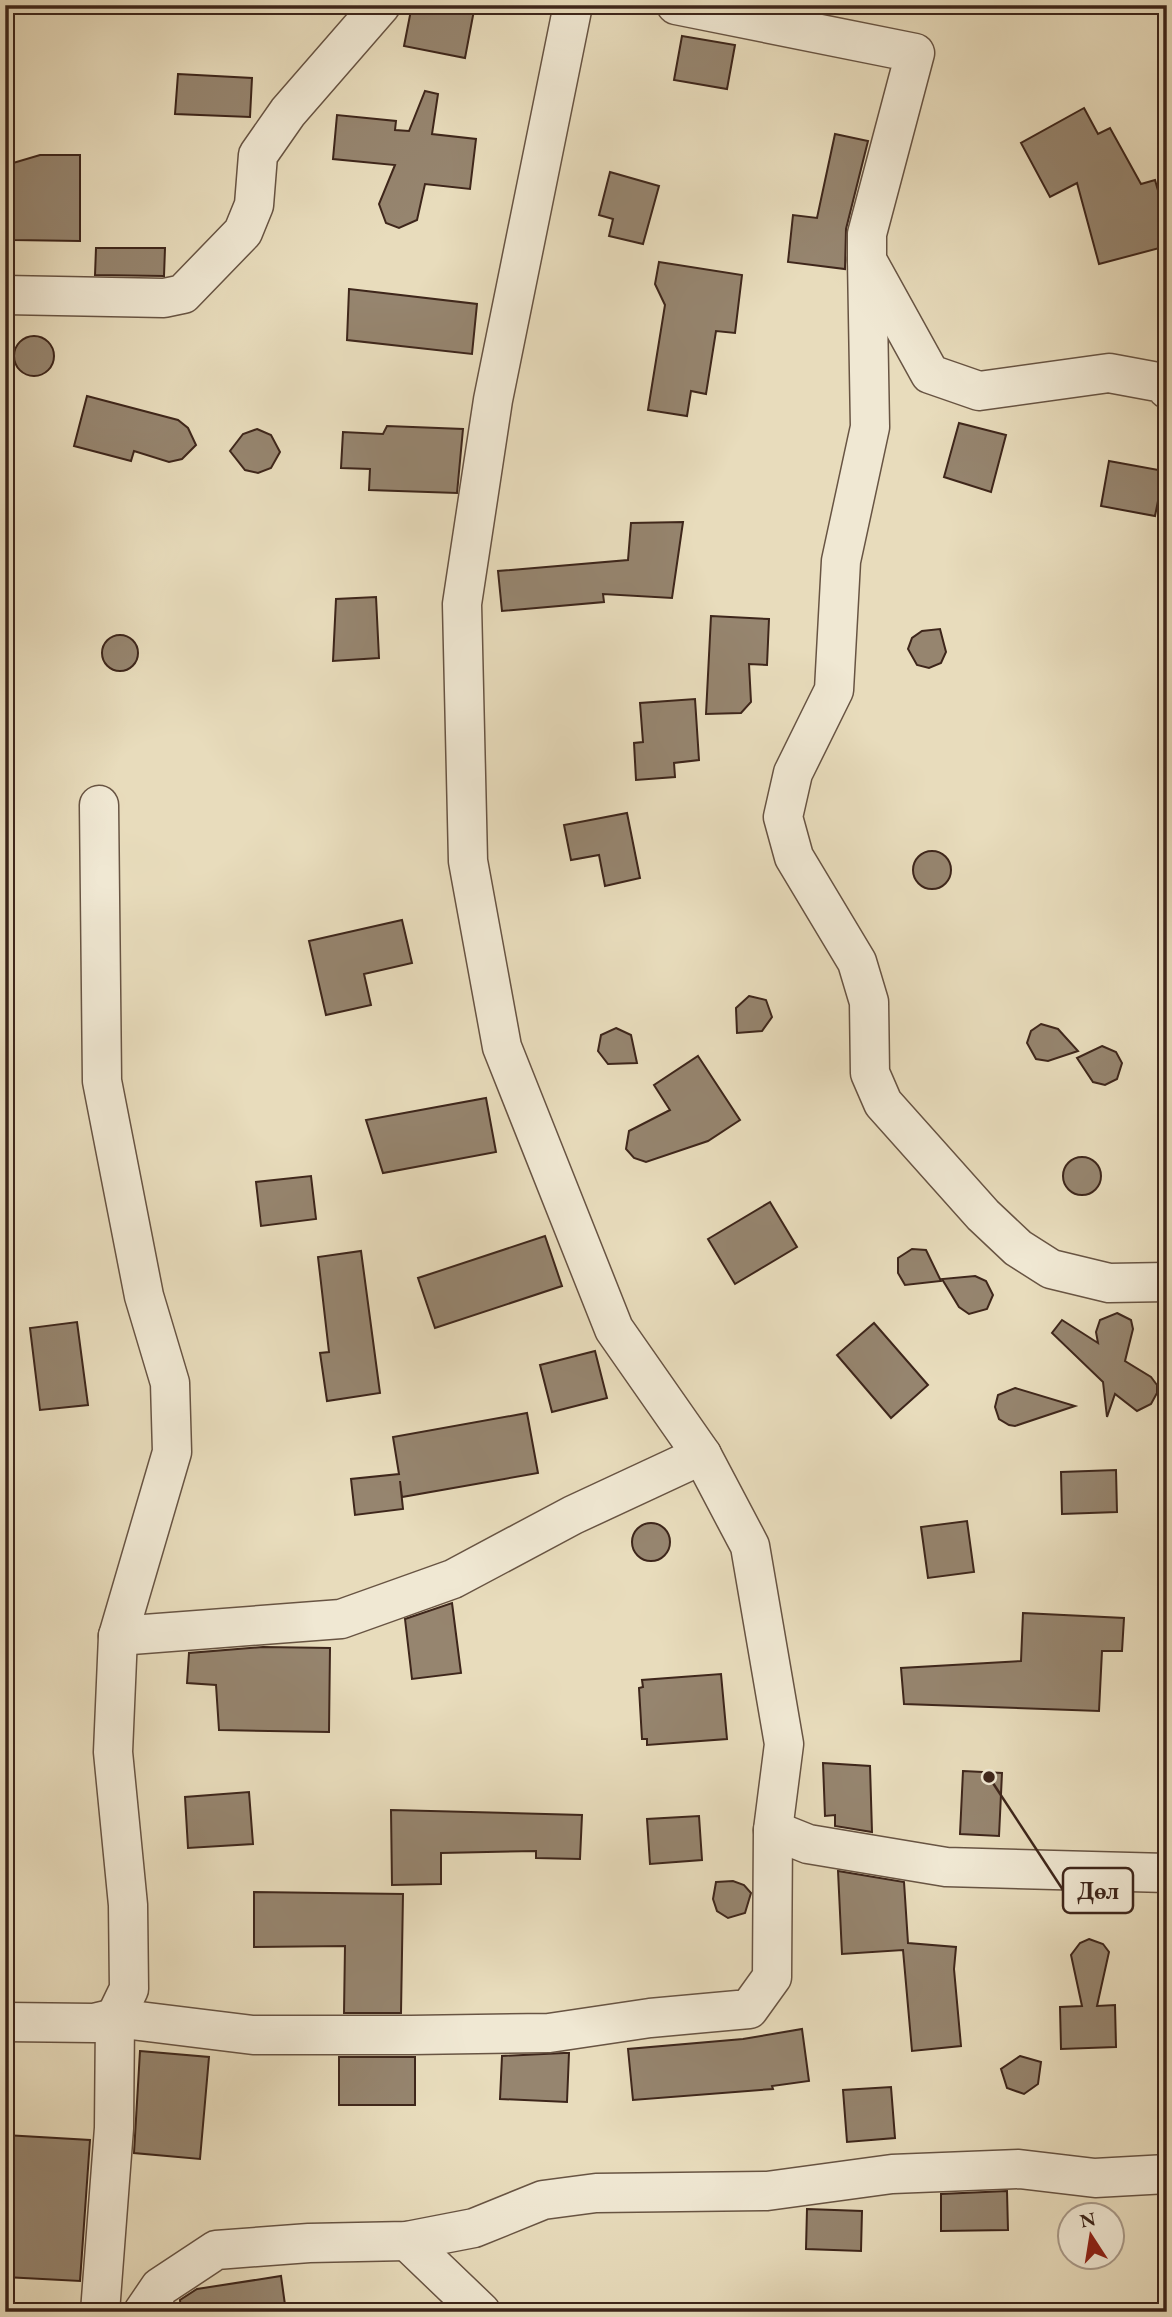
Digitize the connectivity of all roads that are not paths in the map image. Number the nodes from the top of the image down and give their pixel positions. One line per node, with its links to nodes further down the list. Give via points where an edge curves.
1 (381, 5): 5 (street, via 280,122 258,155 254,205 243,232 183,294 164,298)
2 (573, 5): 9 (street, via 493,400 462,604 468,860 502,1047 527,1111 614,1329)
3 (676, 5): 4 (street, via 915,53 867,234)
4 (867, 260): 6 (street, via 930,374 979,391 1109,373 1163,383); 8 (street, via 870,427 841,561 834,690 793,773 783,817 794,857 858,962 869,1002 870,1073 883,1103 983,1215 1018,1248 1051,1269 1098,1280)
5 (5, 295)
6 (1167, 388)
7 (99, 805): 10 (street, via 102,1081 144,1296 170,1383 172,1452)
8 (1167, 1282)
9 (702, 1455): 10 (street, via 573,1515 453,1579 341,1619); 11 (street, via 750,1546 784,1744)
10 (118, 1636): 13 (street, via 113,1752 128,1905 129,1989)
11 (773, 1830): 12 (street, via 808,1844 946,1867); 13 (street, via 772,1977 749,2009 549,2033 425,2035 253,2035)
12 (1167, 1873)
13 (115, 2018): 14 (street, via 93,2023); 17 (street, via 114,2128)
14 (5, 2022)
15 (1167, 2174): 16 (street, via 1095,2178 1019,2169 892,2174 767,2190 596,2193 544,2200 474,2228)
16 (407, 2241): 18 (street, via 216,2250 160,2287); 19 (street)
17 (100, 2312)
18 (143, 2312)
19 (481, 2312)

